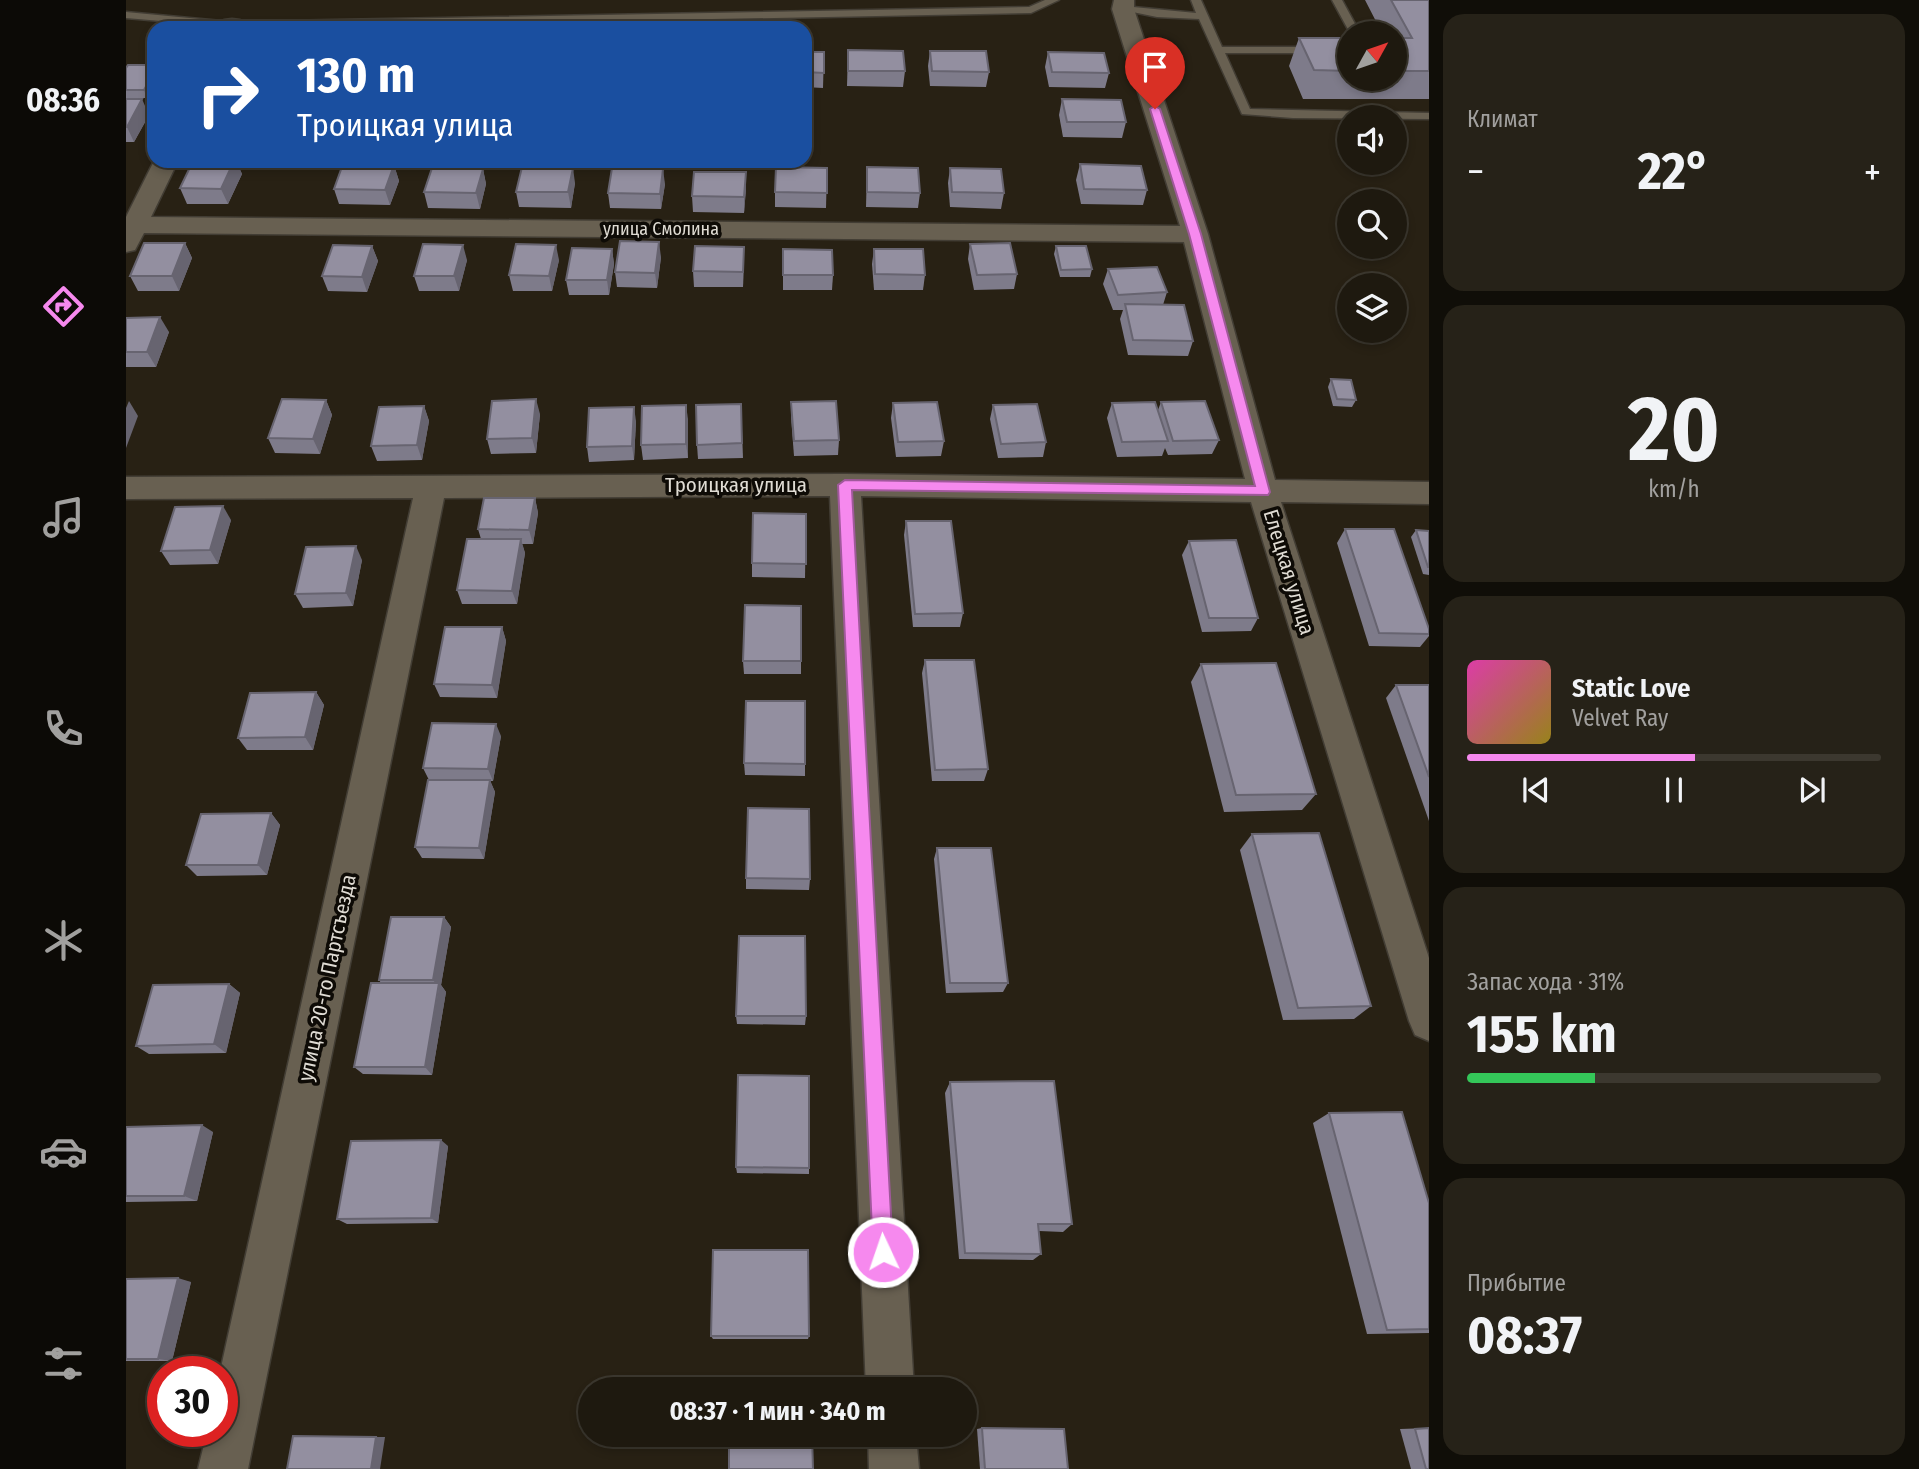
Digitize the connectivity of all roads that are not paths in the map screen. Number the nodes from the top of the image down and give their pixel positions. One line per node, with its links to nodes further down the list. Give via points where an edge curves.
1 (1054, 0): 8 (lane, via 1031,10)
2 (1196, 0): 6 (lane)
3 (1336, 0): 9 (lane)
4 (1123, 5): 6 (lane, via 1157,15); 15 (street, Елецкая улица)
5 (126, 15): 7 (lane)
6 (1202, 16): 10 (lane)
7 (183, 21)
8 (481, 21)
9 (1348, 21)
10 (1217, 50): 11 (lane); 12 (lane, via 1246,112)
11 (1337, 50)
12 (1429, 116)
13 (162, 168): 14 (street)
14 (129, 231): 15 (street, улица Смолина)
15 (1195, 234): 19 (street, Елецкая улица)
16 (845, 485): 17 (street, Троицкая улица); 19 (street, Троицкая улица); 22 (street)
17 (431, 487): 18 (street, Троицкая улица); 24 (street, улица 20-го Партсъезда)
18 (126, 488)
19 (1263, 492): 20 (street, Троицкая улица); 21 (street, Елецкая улица)
20 (1429, 493)
21 (1429, 1021)
22 (889, 1377)
23 (893, 1447): 25 (street)
24 (223, 1469)
25 (894, 1469)

